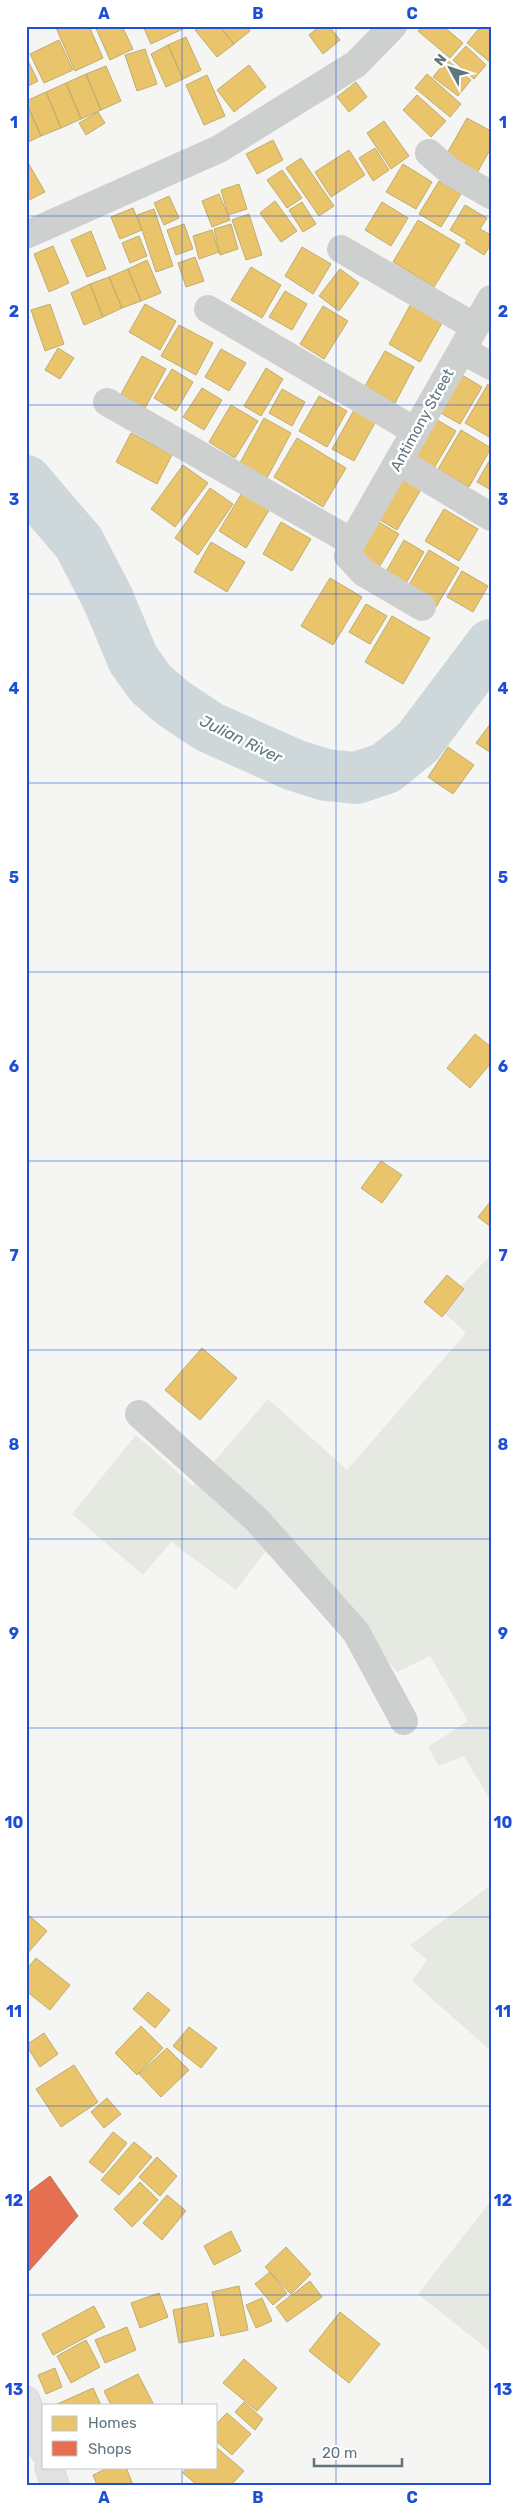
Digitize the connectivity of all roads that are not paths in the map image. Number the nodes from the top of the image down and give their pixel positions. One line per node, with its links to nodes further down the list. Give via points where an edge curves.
1 (393, 26): 4 (street, via 356,64 219,149)
2 (429, 153): 3 (street, via 451,172)
3 (491, 195)
4 (26, 236)
5 (341, 249): 8 (street)
6 (491, 299): 8 (street, Antimony Street)
7 (208, 309): 12 (street)
8 (475, 327): 9 (street, Antimony Street)
9 (462, 350): 10 (street); 12 (street, Antimony Street)
10 (491, 366)
11 (107, 402): 15 (street)
12 (415, 431): 13 (street, Antimony Street)
13 (398, 461): 14 (street); 15 (street, Antimony Street)
14 (491, 517)
15 (352, 542): 16 (street, via 348,556 364,573)
16 (422, 607)
17 (139, 1414): 18 (street, via 257,1520 356,1632)
18 (404, 1721)
19 (26, 2400): 20 (main road)
20 (42, 2445)
21 (49, 2468): 22 (main road)
22 (55, 2485)

